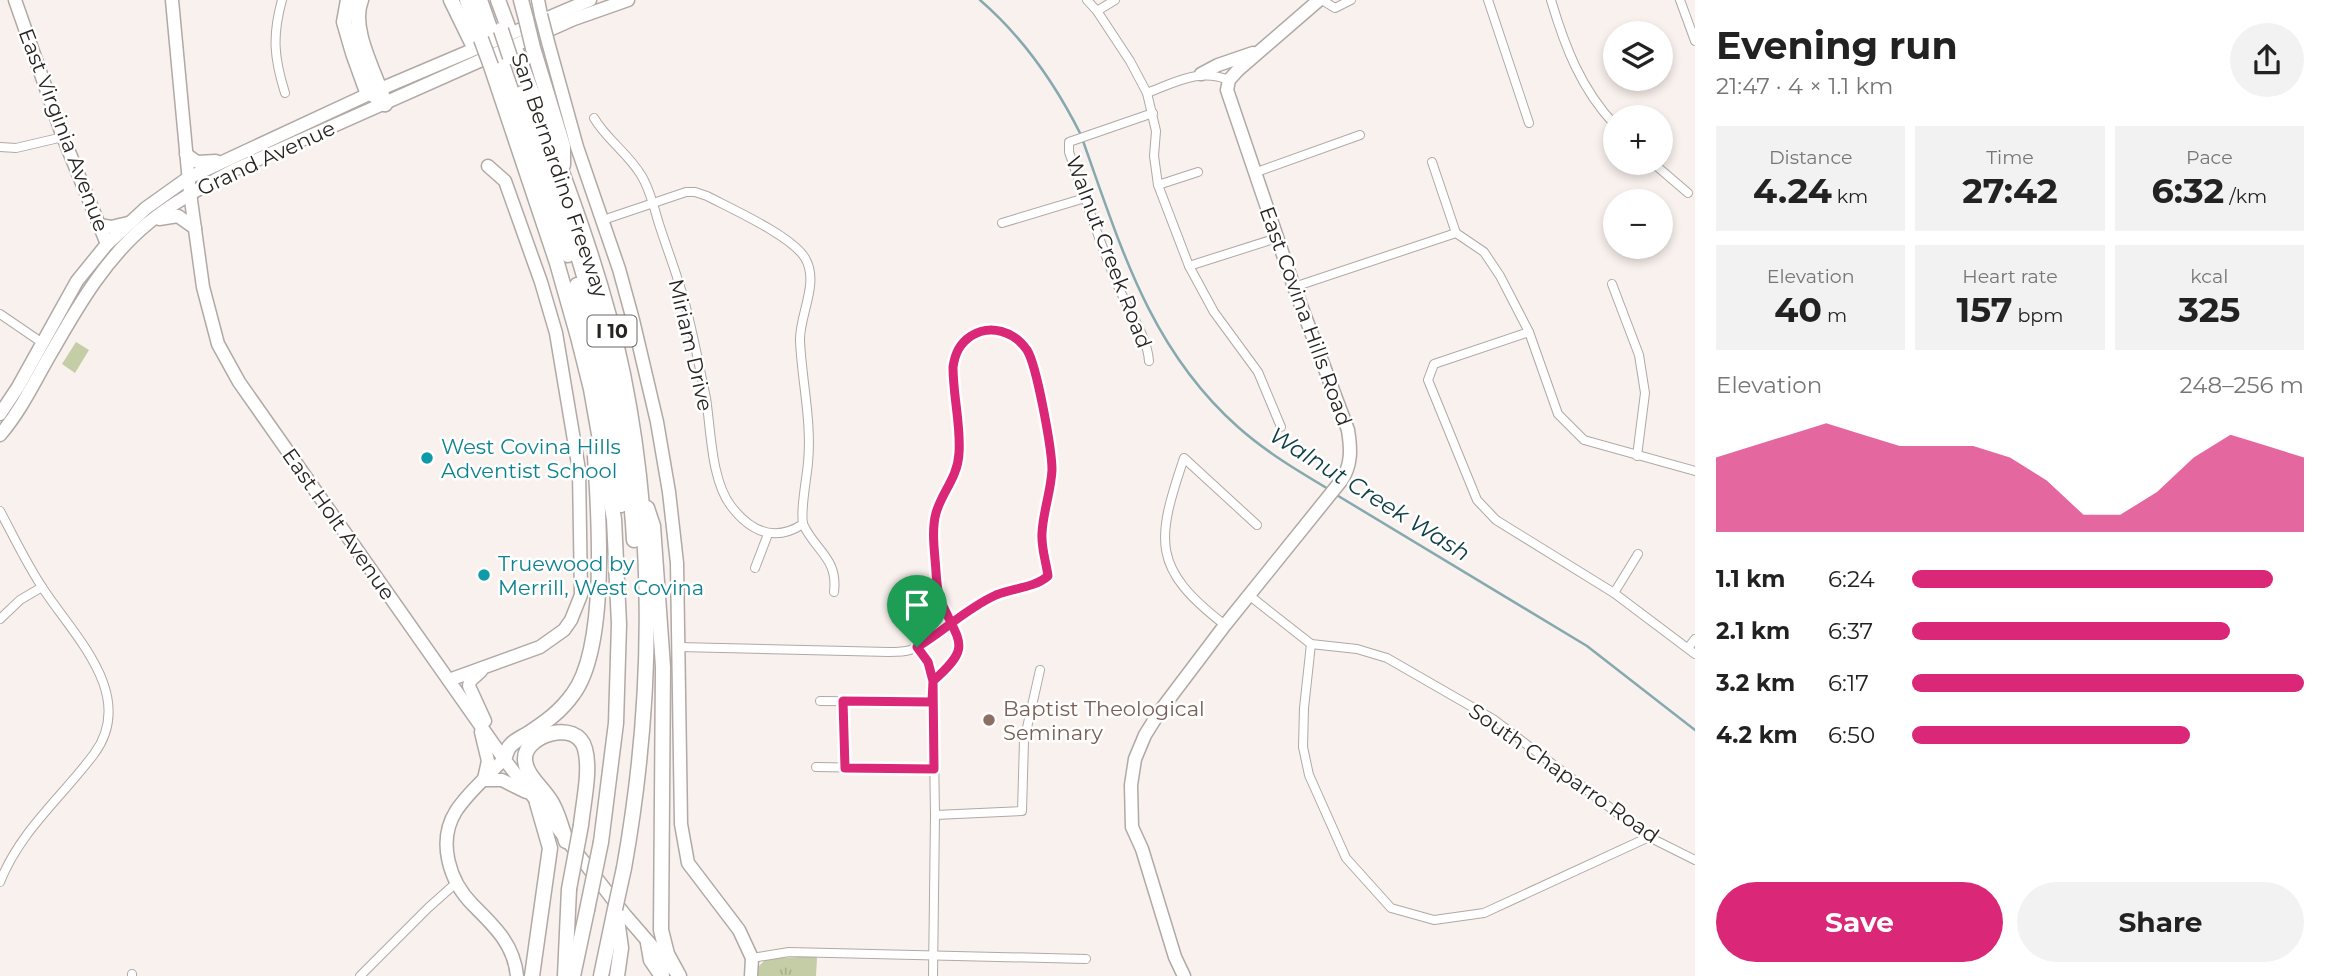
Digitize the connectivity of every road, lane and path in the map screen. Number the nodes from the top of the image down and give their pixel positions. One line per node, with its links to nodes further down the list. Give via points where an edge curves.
1 (15, 0): 38 (street, East Virginia Avenue)
2 (172, 0): 40 (street, East Holt Avenue)
3 (282, 0): 30 (street, via 275,48)
4 (348, 0): 29 (highway, via 346,34 366,89)
5 (361, 0): 29 (highway, via 359,32)
6 (451, 0): 23 (highway)
7 (467, 0): 23 (highway, San Bernardino Freeway / I 10)
8 (480, 0): 23 (highway)
9 (490, 0): 23 (highway)
10 (498, 0): 23 (highway, San Bernardino Freeway / I 10)
11 (521, 0): 47 (highway, bridge, via 563,146)
12 (538, 0): 54 (street, bridge, via 577,147)
13 (590, 0): 29 (street, Grand Avenue)
14 (628, 0): 32 (street, Grand Avenue, via 574,19)
15 (1087, 0): 22 (street)
16 (1115, 0): 22 (street)
17 (1320, 0): 18 (street, via 1335,8); 25 (street)
18 (1351, 0)
19 (1488, 0): 36 (street)
20 (1551, 0): 33 (street, via 1587,91)
21 (1679, 0): 24 (street)
22 (1097, 11): 31 (street)
23 (491, 34): 26 (highway); 26 (highway, San Bernardino Freeway / I 10)
24 (1695, 41)
25 (1257, 52): 27 (street); 28 (street)
26 (501, 61): 47 (highway, San Bernardino Freeway / I 10); 71 (highway, San Bernardino Freeway / I 10, via 499,89 557,263); 88 (highway, via 565,248 596,356 625,541 626,593); 89 (highway, via 559,195 603,343 627,469 637,593)
27 (1201, 74): 28 (street); 31 (street)
28 (1229, 80): 45 (street, East Covina Hills Road, via 1229,102)
29 (376, 91): 32 (highway); 41 (street, Grand Avenue)
30 (285, 93)
31 (1147, 93): 34 (street)
32 (385, 104): 51 (street, Grand Avenue)
33 (1603, 110)
34 (1153, 113): 49 (street); 52 (street, Walnut Creek Road, via 1078,138 1069,152)
35 (594, 118): 53 (street, Miriam Drive, via 635,165)
36 (1529, 123)
37 (1360, 135): 45 (street)
38 (63, 136): 39 (street, via 16,148); 58 (street, East Virginia Avenue)
39 (0, 147)
40 (186, 154): 41 (street, via 197,162); 48 (street, East Holt Avenue)
41 (226, 159): 48 (street, Grand Avenue)
42 (1432, 162): 60 (street)
43 (488, 166): 98 (street, via 505,181 556,333 579,470 582,561 580,595 564,630 540,647)
44 (1198, 172): 49 (street)
45 (1254, 173): 61 (street, East Covina Hills Road)
46 (1667, 175): 50 (street)
47 (563, 176): 77 (highway, San Bernardino Freeway / I 10, via 587,243 622,373)
48 (188, 178): 51 (street, East Holt Avenue); 55 (street, Grand Avenue)
49 (1158, 185): 64 (street)
50 (1688, 193)
51 (190, 194): 56 (street, Grand Avenue); 59 (street, East Holt Avenue)
52 (1085, 198): 57 (street); 70 (street, Walnut Creek Road)
53 (652, 203): 54 (street); 79 (street, via 685,192 707,196 796,246 806,260 810,285 800,339 809,457); 81 (street, Miriam Drive, via 684,301 719,485 746,522)
54 (603, 220): 96 (street, via 633,320 665,468 677,563)
55 (131, 222): 58 (street); 62 (street, Grand Avenue)
56 (149, 222): 59 (street, via 178,215); 63 (street, Grand Avenue)
57 (1002, 223)
58 (99, 225): 62 (street, East Virginia Avenue)
59 (195, 228): 100 (street, East Holt Avenue, via 209,316 239,382)
60 (1456, 233): 66 (street); 68 (street, via 1483,251)
61 (1277, 238): 64 (street); 66 (street, East Covina Hills Road)
62 (107, 244): 63 (street, East Virginia Avenue); 69 (street, Grand Avenue, via 77,281)
63 (113, 259): 69 (street, Grand Avenue)
64 (1189, 266): 73 (street, via 1214,312 1258,372)
65 (1612, 284): 75 (street, via 1639,355 1645,393)
66 (1294, 288): 87 (street, East Covina Hills Road, via 1348,430 1350,461 1346,474)
67 (0, 314): 69 (street)
68 (1529, 332): 75 (street, via 1558,414 1584,440); 86 (street, via 1434,364 1428,380 1477,500 1496,520)
69 (47, 346): 72 (street, Grand Avenue); 74 (street, Grand Avenue, via 33,387)
70 (1149, 361)
71 (592, 388): 88 (highway, San Bernardino Freeway / I 10, via 614,519); 106 (highway, via 598,519 594,628 587,665 562,709)
72 (0, 414)
73 (1281, 427)
74 (0, 435)
75 (1637, 456): 76 (street)
76 (1695, 471)
77 (641, 490): 89 (highway, San Bernardino Freeway / I 10); 131 (highway, via 653,526 663,667 661,930)
78 (0, 511): 84 (street)
79 (803, 524): 81 (street, via 790,533); 85 (street, via 833,568)
80 (1257, 525): 91 (street, via 1184,458 1167,508 1163,541 1175,577 1196,603)
81 (768, 534): 83 (street)
82 (1638, 554): 86 (street)
83 (755, 568)
84 (42, 587): 90 (street); 116 (street, via 98,668 110,710 96,752 25,834)
85 (834, 592)
86 (1614, 593): 97 (street)
87 (1250, 596): 91 (street, East Covina Hills Road); 94 (street)
88 (618, 613): 127 (highway, San Bernardino Freeway / I 10, bridge, via 616,723 601,842)
89 (647, 613): 118 (highway, San Bernardino Freeway / I 10, bridge, via 646,679 632,821)
90 (0, 619)
91 (1225, 625): 134 (street, East Covina Hills Road, via 1145,735 1131,785 1132,827)
92 (954, 626): 92 (street, via 996,595 1048,576 1042,536 1051,486 1050,447 1033,365 1017,339 989,329 968,338 954,356 959,453 954,478 935,515 938,592); 95 (street); 101 (street, via 960,643 956,658)
93 (1695, 639): 97 (street)
94 (1311, 644): 113 (street, South Chaparro Road, via 1387,658 1481,712); 113 (street, via 1303,734 1309,775 1346,858 1391,908 1434,920 1485,913)
95 (917, 647): 96 (street, via 889,652); 101 (street, via 928,662)
96 (679, 648): 121 (street, via 681,824 688,863 739,930)
97 (1692, 651)
98 (486, 666): 100 (street); 106 (street, via 468,686)
99 (1040, 670): 112 (street, via 1024,741 1022,811)
100 (449, 680): 105 (street, East Holt Avenue)
101 (933, 681): 104 (street)
102 (820, 701): 103 (street)
103 (843, 701): 104 (street); 108 (street)
104 (932, 702): 109 (street)
105 (479, 724): 106 (street, East Holt Avenue); 110 (street, via 488,761)
106 (500, 754): 110 (street); 111 (street, East Holt Avenue)
107 (816, 767): 108 (street)
108 (845, 768): 109 (street)
109 (934, 769): 112 (street)
110 (484, 780): 111 (street, via 502,780); 117 (street, via 457,810 449,831 447,852)
111 (533, 799): 114 (street, East Holt Avenue); 125 (highway, via 550,848)
112 (935, 815): 120 (street)
113 (1649, 836): 115 (street, South Chaparro Road)
114 (566, 841): 119 (street, East Holt Avenue); 126 (highway, bridge, via 553,804 527,769 524,757 528,748 557,731 570,733 585,748 586,783 569,889)
115 (1695, 860)
116 (0, 882)
117 (456, 883): 123 (street); 124 (street, via 503,937 515,960)
118 (615, 909): 128 (highway, San Bernardino Freeway / I 10); 129 (highway, via 621,954)
119 (648, 943): 130 (highway, via 651,960); 131 (street, East Holt Avenue)
120 (932, 955): 121 (street, via 789,952); 122 (street); 133 (street)
121 (752, 958): 132 (street)
122 (1086, 959)
123 (360, 976)
124 (517, 976)
125 (532, 976)
126 (565, 976)
127 (573, 976)
128 (601, 976)
129 (617, 976)
130 (662, 976)
131 (679, 976)
132 (751, 976)
133 (933, 976)
134 (1184, 976)

